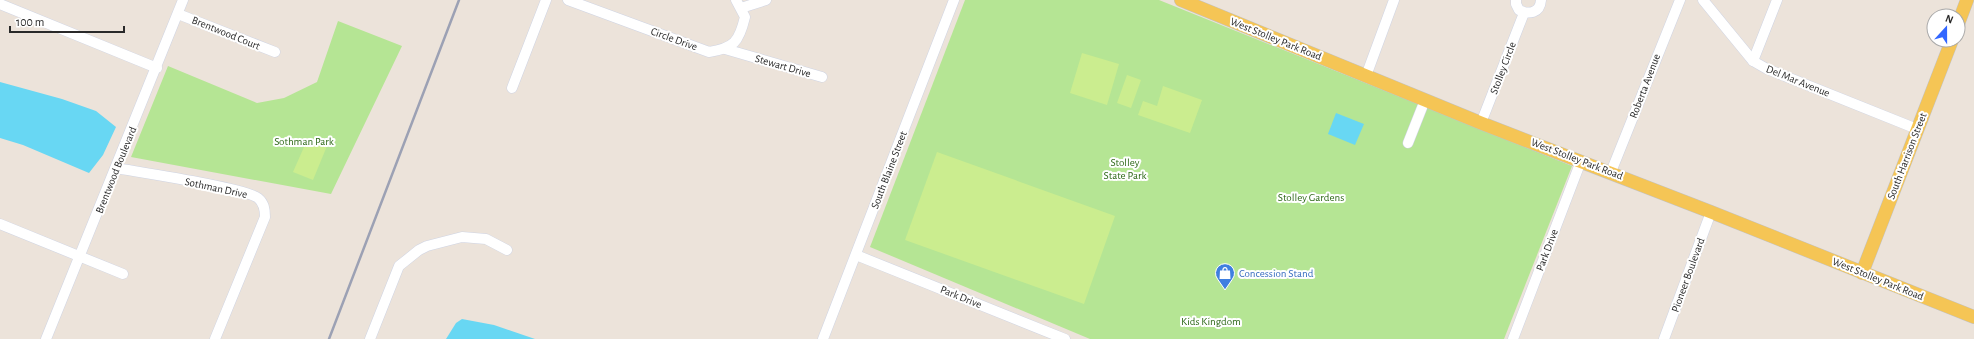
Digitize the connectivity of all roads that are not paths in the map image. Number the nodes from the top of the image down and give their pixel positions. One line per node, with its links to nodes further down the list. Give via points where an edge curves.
1 (184, 0): 16 (street, Brentwood Boulevard)
2 (546, 0): 24 (street)
3 (568, 0): 18 (street, Circle Drive, via 708,52)
4 (766, 0): 14 (street)
5 (954, 0): 35 (street, South Blaine Street)
6 (1181, 0): 22 (main road, West Stolley Park Road)
7 (1394, 0): 22 (street)
8 (1516, 0): 15 (street, via 1519,10)
9 (1541, 0): 15 (street, via 1537,11)
10 (1680, 0): 31 (street, Roberta Avenue)
11 (1704, 0): 20 (street, Del Mar Avenue)
12 (1777, 0): 20 (street)
13 (0, 4): 21 (street)
14 (738, 4): 18 (street, via 745,17 742,30 736,41)
15 (1524, 13): 26 (street, Stolley Circle)
16 (178, 14): 19 (street, Brentwood Court); 21 (street, Brentwood Boulevard)
17 (1949, 48): 27 (main road, South Harrison Street)
18 (725, 49): 23 (street, Stewart Drive)
19 (275, 52)
20 (1753, 61): 27 (street, Del Mar Avenue, via 1767,69)
21 (156, 68): 30 (street, Brentwood Boulevard)
22 (1366, 76): 25 (main road, West Stolley Park Road)
23 (822, 77)
24 (512, 88)
25 (1425, 100): 26 (main road, West Stolley Park Road); 28 (street)
26 (1481, 123): 29 (main road, West Stolley Park Road)
27 (1917, 129): 37 (main road, South Harrison Street)
28 (1408, 143)
29 (1581, 161): 31 (main road, West Stolley Park Road); 45 (street, Park Drive)
30 (116, 168): 36 (street, Brentwood Boulevard); 41 (street, Sothman Drive, via 231,189 257,197 265,206 265,217)
31 (1611, 172): 32 (main road, West Stolley Park Road)
32 (1711, 212): 37 (main road, West Stolley Park Road); 46 (street, Pioneer Boulevard)
33 (0, 224): 36 (street)
34 (507, 250): 42 (street, via 486,239 462,237 419,250 399,266)
35 (856, 255): 43 (street, South Blaine Street); 44 (street, Park Drive)
36 (80, 257): 38 (street); 40 (street, Brentwood Boulevard)
37 (1862, 273): 39 (main road, West Stolley Park Road)
38 (123, 274)
39 (1974, 317)
40 (46, 339)
41 (215, 339)
42 (370, 339)
43 (823, 339)
44 (1065, 339)
45 (1513, 339)
46 (1664, 339)

